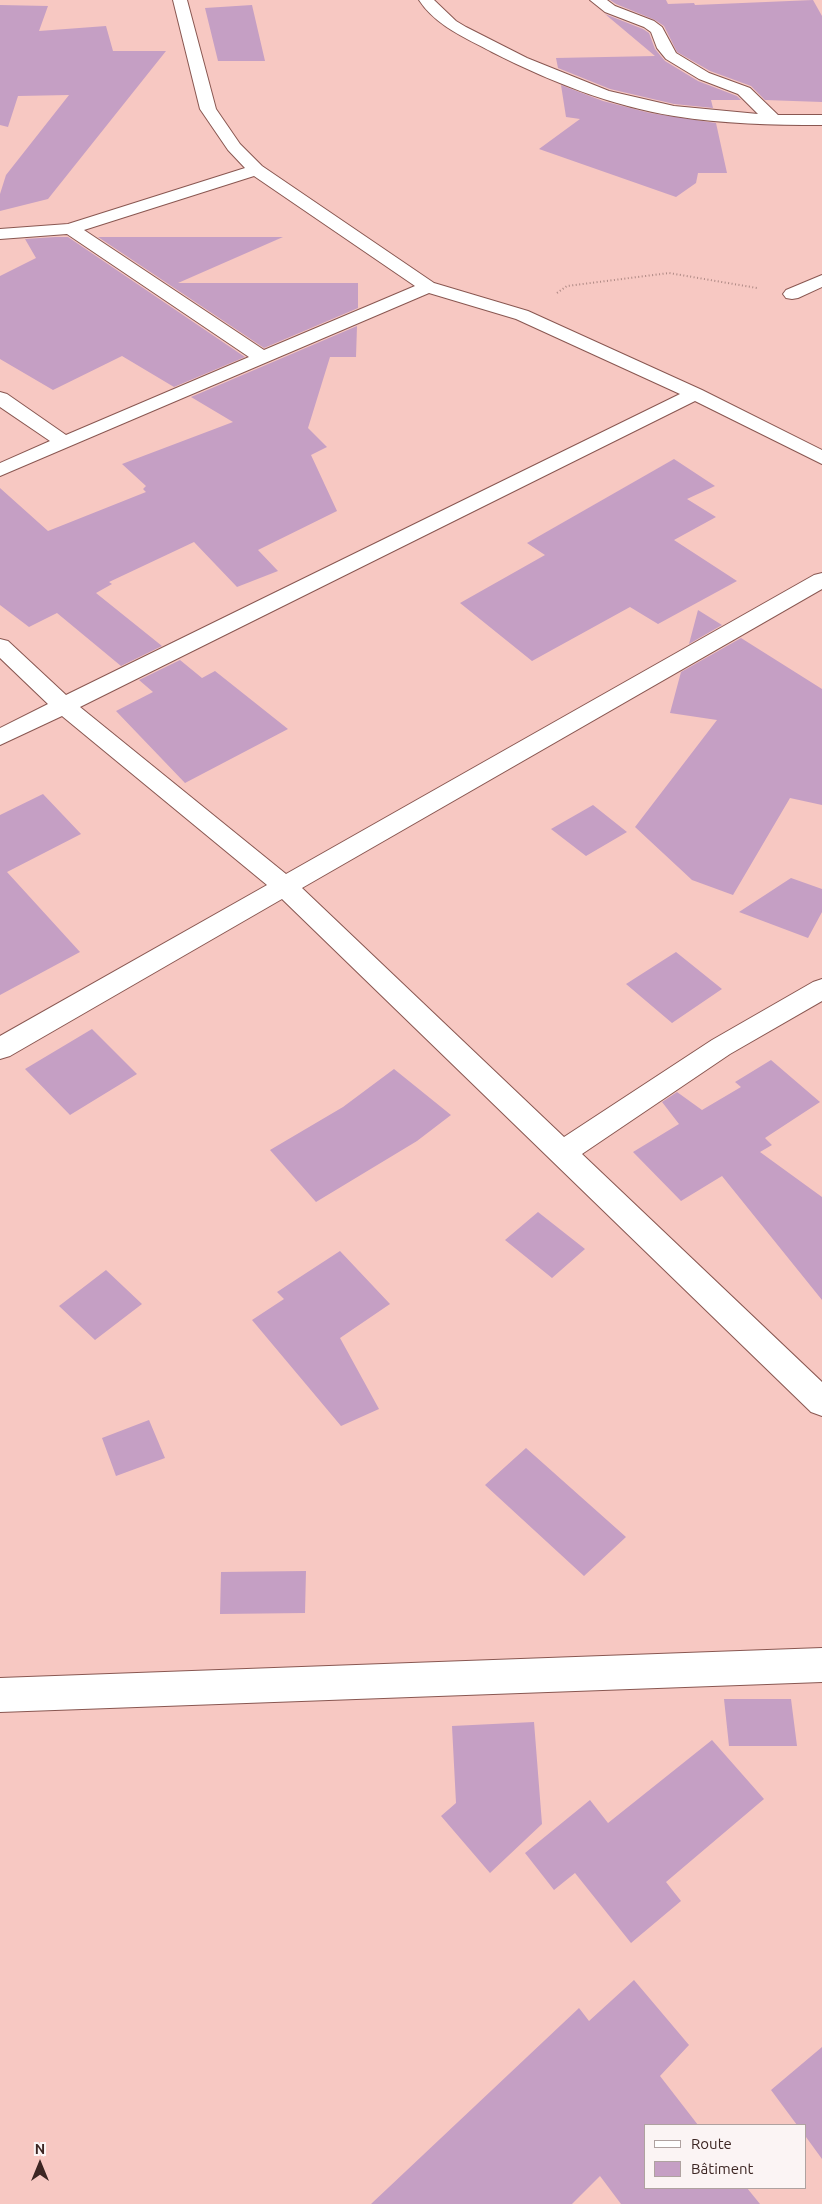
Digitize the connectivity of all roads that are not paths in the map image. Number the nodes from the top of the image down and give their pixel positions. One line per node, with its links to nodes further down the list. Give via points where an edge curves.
1 (180, 0): 6 (street, via 208,110 234,147)
2 (426, 0): 4 (street, via 461,30 522,61 604,94 674,111)
3 (597, 0): 4 (street, via 610,9 649,24 657,30 671,56 704,76 744,91)
4 (774, 120): 5 (street)
5 (822, 120)
6 (256, 170): 7 (street); 10 (street)
7 (70, 229): 8 (street); 12 (street)
8 (0, 234)
9 (822, 280): 11 (street)
10 (428, 287): 12 (street); 13 (street, via 522,315)
11 (792, 294)
12 (262, 357): 15 (street)
13 (695, 394): 16 (street); 20 (street)
14 (0, 398): 15 (street)
15 (64, 442): 17 (street)
16 (822, 458)
17 (0, 470)
18 (822, 580): 22 (street)
19 (0, 646): 20 (street)
20 (63, 705): 21 (street); 22 (street)
21 (0, 737)
22 (284, 886): 24 (street); 25 (street)
23 (822, 988): 25 (street, via 721,1047)
24 (0, 1049)
25 (562, 1152): 26 (street)
26 (822, 1402)
27 (822, 1665): 28 (street)
28 (0, 1695)

